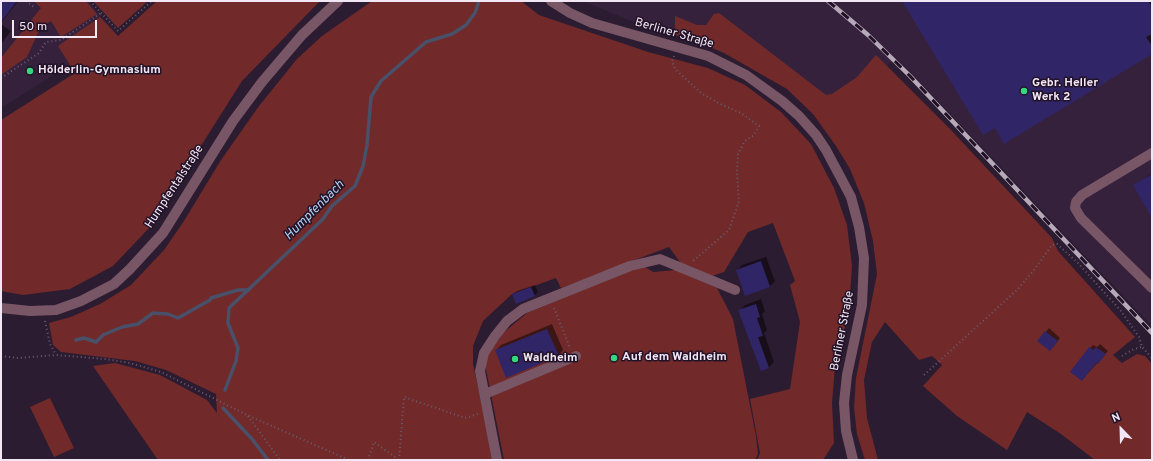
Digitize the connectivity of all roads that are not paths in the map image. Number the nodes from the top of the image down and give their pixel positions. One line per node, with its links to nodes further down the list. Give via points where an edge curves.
1 (338, 1): 4 (street, Humpfentalstraße)
2 (343, 1): 4 (street, Humpfentalstraße)
3 (551, 1): 12 (street, Berliner Straße, via 592,23 708,56 746,74 799,116 826,150 851,197 864,258 862,305 847,375 844,403 846,431)
4 (329, 10): 8 (street, Humpfentalstraße, via 302,35 262,82 232,121 163,233 114,284 81,301 56,310 44,312)
5 (1152, 153): 6 (street, via 1082,195 1075,208 1081,218)
6 (1152, 288)
7 (735, 290): 10 (street, via 660,259 630,266 523,309 507,321 484,353 480,370)
8 (1, 308)
9 (575, 356): 10 (street)
10 (485, 394): 11 (street)
11 (497, 460)
12 (853, 460)

